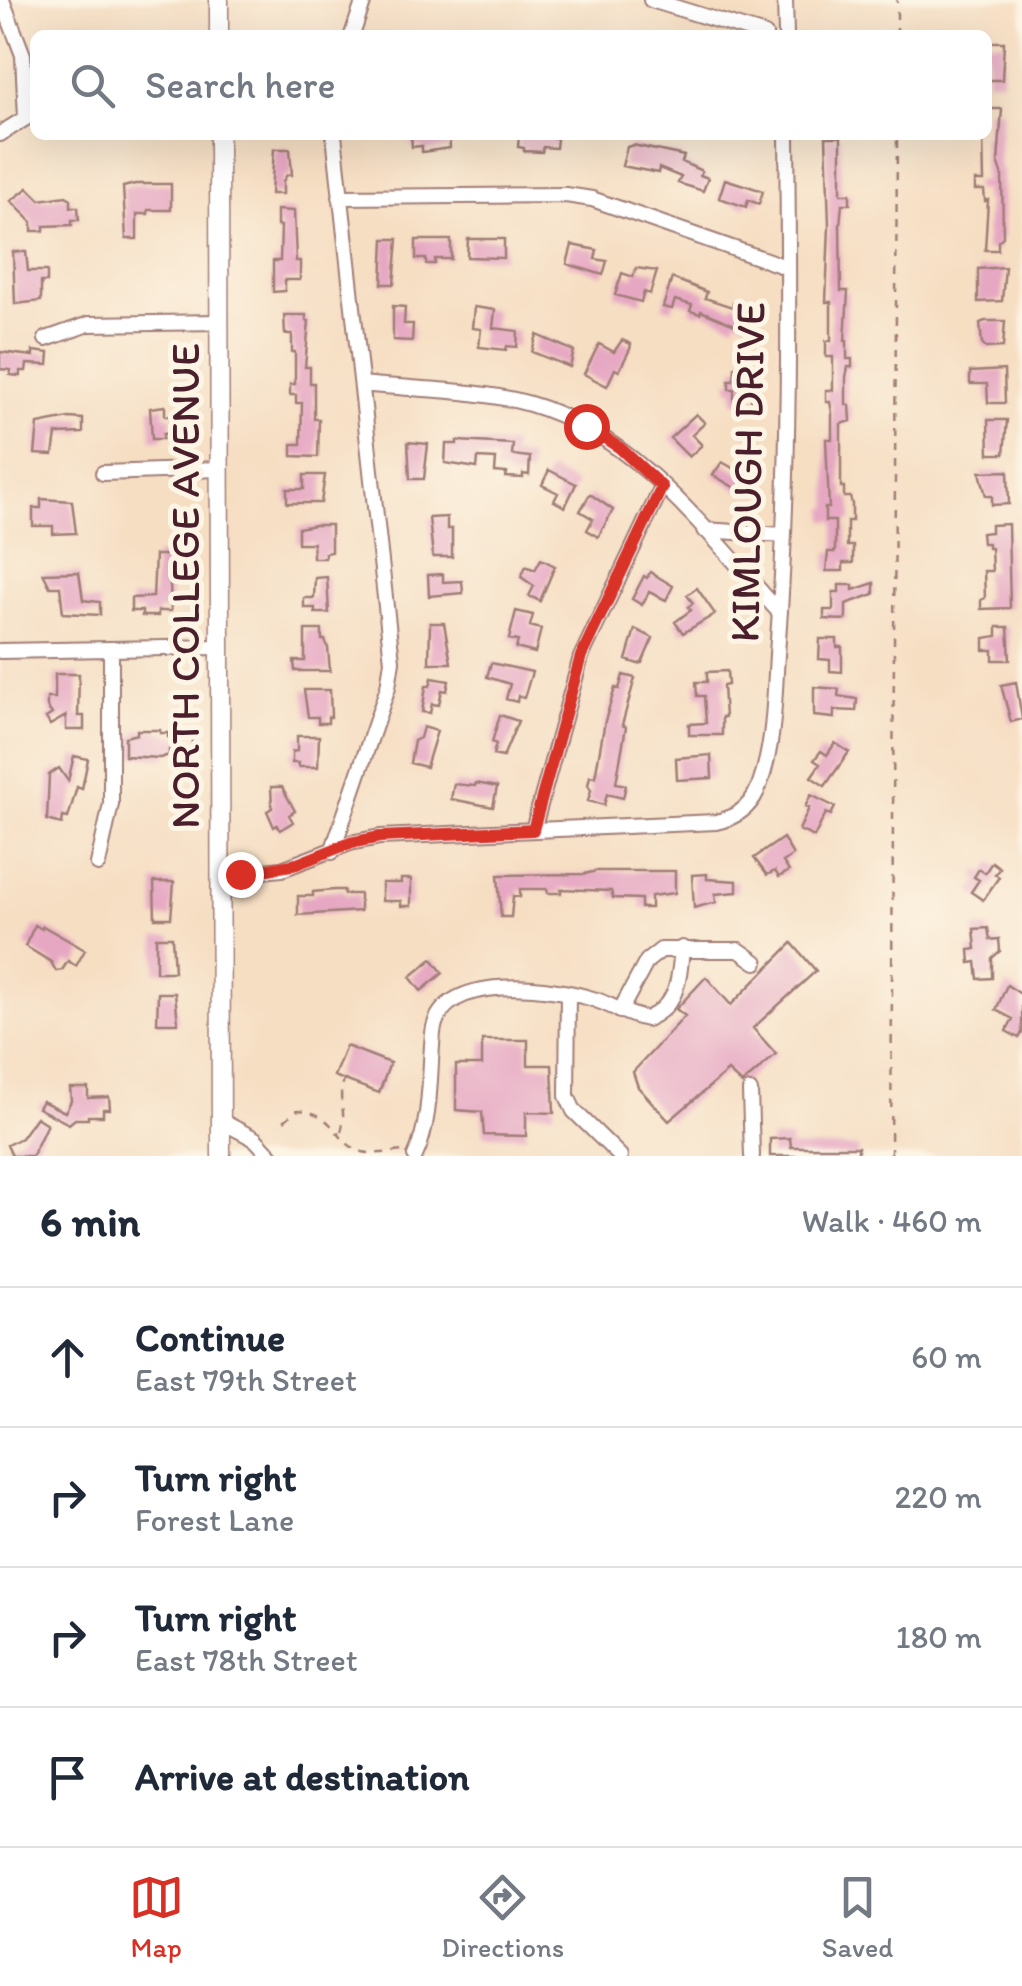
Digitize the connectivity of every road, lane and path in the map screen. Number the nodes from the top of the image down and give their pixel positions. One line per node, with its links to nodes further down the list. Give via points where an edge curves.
1 (2, 0): 13 (street, via 23,55)
2 (219, 0): 7 (main road)
3 (364, 0): 8 (street)
4 (652, 0): 9 (street)
5 (785, 0): 10 (street)
6 (898, 0): 11 (path)
7 (219, 30)
8 (354, 30)
9 (748, 30)
10 (786, 30)
11 (897, 30)
12 (0, 118): 13 (street)
13 (30, 118): 14 (street)
14 (0, 134)
15 (219, 140): 21 (main road, NORTH COLLEGE AVENUE)
16 (334, 140): 19 (street)
17 (787, 140): 20 (street, KIMLOUGH DRIVE)
18 (897, 140): 51 (path)
19 (340, 197): 20 (street, via 592,199); 23 (street)
20 (786, 267): 28 (street, KIMLOUGH DRIVE)
21 (219, 322): 22 (street, via 89,324); 24 (main road, NORTH COLLEGE AVENUE)
22 (46, 339)
23 (362, 384): 26 (street, via 503,398 548,410 599,434); 34 (street, via 392,662)
24 (219, 468): 25 (street); 30 (main road, NORTH COLLEGE AVENUE)
25 (103, 473)
26 (662, 487): 27 (street); 33 (street, via 581,656)
27 (704, 530): 28 (street); 29 (street)
28 (784, 535): 29 (street, KIMLOUGH DRIVE)
29 (780, 613): 33 (street, KIMLOUGH DRIVE, via 768,748 747,806 716,822)
30 (220, 647): 31 (street); 36 (main road, NORTH COLLEGE AVENUE)
31 (112, 649): 32 (street); 35 (street, via 111,804)
32 (0, 651)
33 (533, 830): 34 (street, via 380,837)
34 (332, 852): 36 (street, via 282,868)
35 (98, 864)
36 (220, 875): 43 (main road, NORTH COLLEGE AVENUE)
37 (682, 948): 38 (street, via 739,950); 40 (street, via 661,950 647,962); 40 (street, via 678,988 661,1012 647,1019)
38 (756, 962)
39 (568, 993): 40 (street); 46 (street, via 480,990 458,995 442,1009); 49 (street, via 567,1096)
40 (620, 1010)
41 (344, 1080): 45 (path)
42 (750, 1091): 50 (street)
43 (221, 1121): 47 (main road, NORTH COLLEGE AVENUE); 48 (street, via 256,1140)
44 (284, 1121): 45 (path, via 297,1110 309,1111)
45 (340, 1134): 46 (path, via 362,1152)
46 (416, 1154)
47 (221, 1156)
48 (268, 1156)
49 (620, 1156)
50 (752, 1156)
51 (891, 1156)

